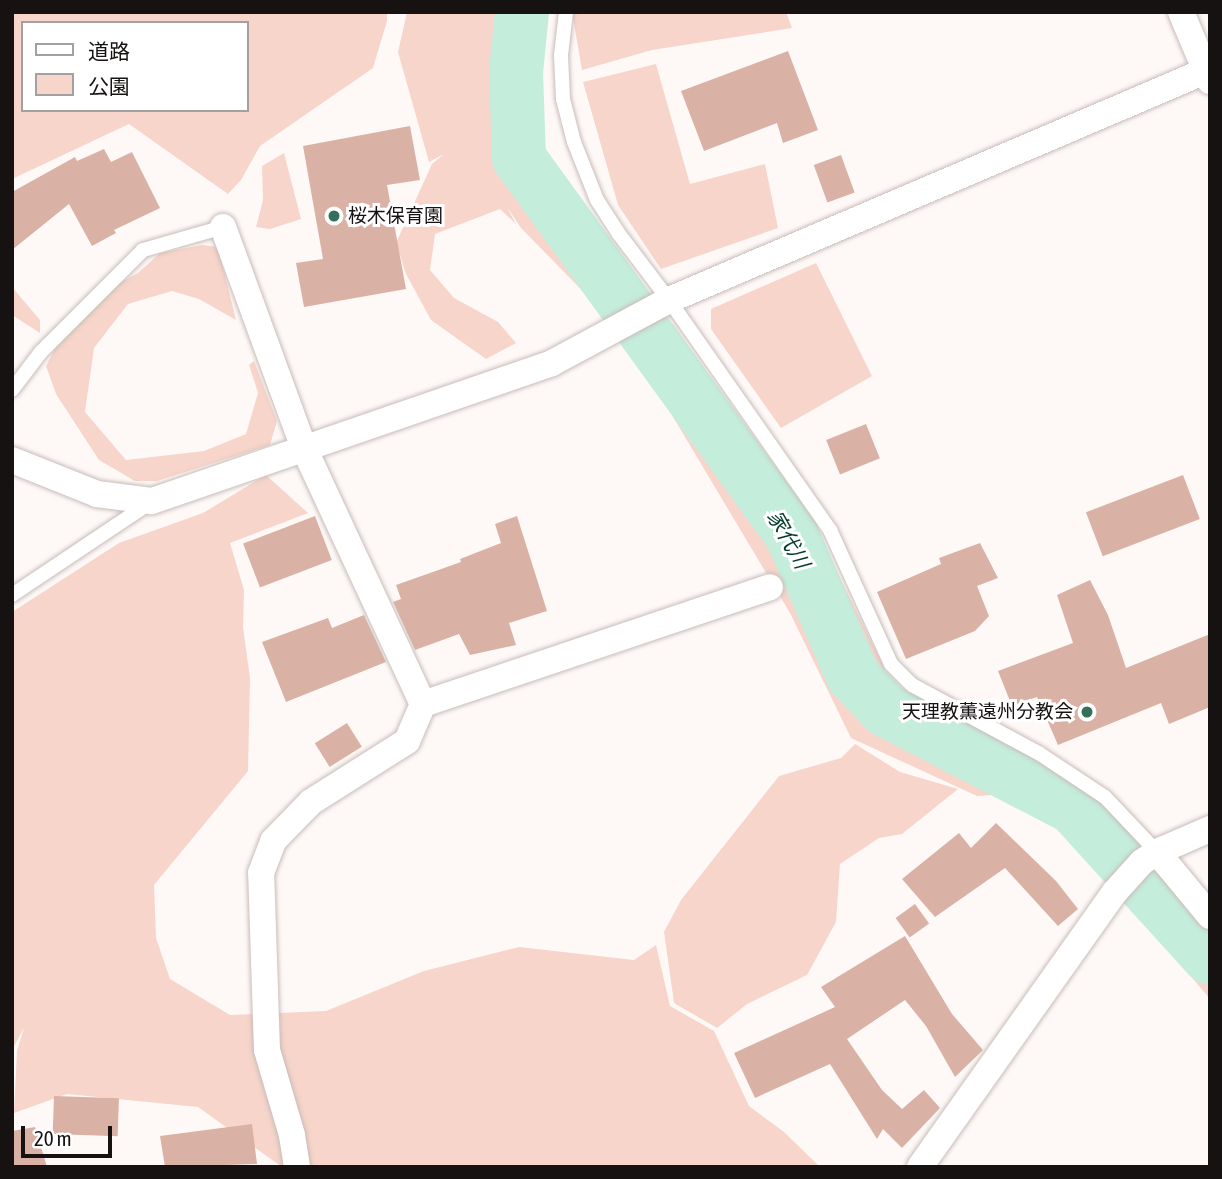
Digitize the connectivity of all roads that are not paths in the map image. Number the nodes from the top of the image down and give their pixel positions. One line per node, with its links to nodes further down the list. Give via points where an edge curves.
1 (566, 12): 5 (lane, via 563,88 574,142 597,200)
2 (1181, 12): 3 (street)
3 (1208, 74): 5 (street)
4 (223, 226): 6 (lane, via 143,250 41,352); 7 (street)
5 (661, 304): 7 (street, via 552,363); 14 (lane, via 830,530 891,663 912,685 1040,754 1105,797)
6 (12, 390)
7 (304, 448): 9 (street); 12 (street)
8 (12, 460): 9 (street, via 97,494)
9 (152, 501): 11 (lane)
10 (770, 587): 12 (street)
11 (12, 596)
12 (423, 704): 16 (street, via 407,741 311,802 273,841 261,873 267,1050 292,1135)
13 (1210, 829): 14 (street)
14 (1150, 857): 15 (street); 17 (street, via 1114,893)
15 (1210, 916)
16 (296, 1167)
17 (920, 1167)

